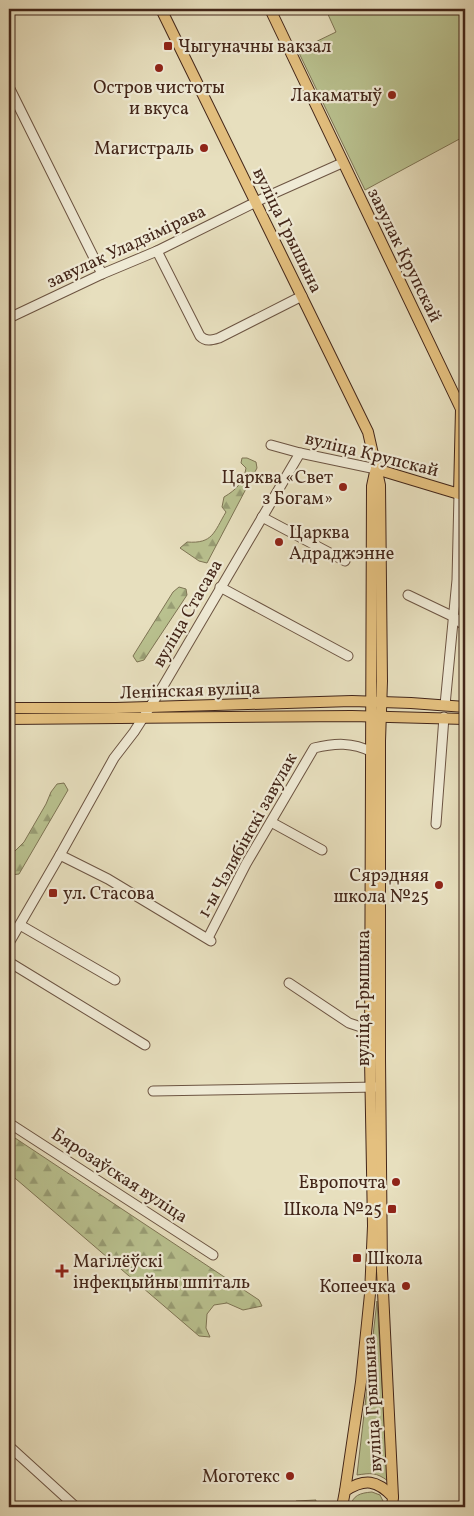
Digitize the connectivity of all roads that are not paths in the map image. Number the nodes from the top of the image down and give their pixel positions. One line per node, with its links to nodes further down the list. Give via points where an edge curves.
1 (161, 9): 5 (main road, вуліца Грышына)
2 (270, 9): 4 (main road, завулак Крупскай)
3 (9, 87): 7 (street)
4 (342, 163): 5 (street, завулак Уладзімірава); 10 (main road, завулак Крупскай)
5 (256, 202): 6 (street, завулак Уладзімірава); 8 (main road, вуліца Грышына)
6 (157, 251): 7 (street, завулак Уладзімірава); 8 (street, via 204,339 219,338)
7 (102, 274): 9 (street, завулак Уладзімірава)
8 (302, 296): 13 (main road, вуліца Грышына, via 368,432)
9 (9, 318)
10 (463, 410): 14 (main road, завулак Крупскай)
11 (271, 445): 12 (street, вуліца Крупскай)
12 (300, 453): 13 (street, вуліца Крупскай); 15 (street, вуліца Стасава)
13 (376, 469): 14 (main road, вуліца Крупскай); 23 (main road, вуліца Грышына, via 372,486)
14 (462, 495): 17 (street, завулак Крупскай)
15 (262, 517): 16 (street); 18 (street, вуліца Стасава)
16 (345, 561)
17 (461, 581): 20 (street, завулак Крупскай)
18 (220, 587): 22 (street); 25 (street, вуліца Стасава)
19 (408, 595): 20 (street)
20 (454, 617): 21 (street); 24 (street, завулак Крупскай)
21 (465, 626)
22 (348, 656)
23 (376, 701): 24 (main road); 25 (main road, Ленінская вуліца); 28 (main road, вуліца Грышына)
24 (445, 705): 26 (main road)
25 (148, 707): 27 (main road, Ленінская вуліца); 29 (street, вуліца Стасава)
26 (465, 707)
27 (9, 708)
28 (376, 716): 29 (main road, Ленінская вуліца); 30 (main road); 33 (main road, вуліца Грышына); 45 (main road, вуліца Грышына)
29 (142, 717): 31 (main road, Ленінская вуліца); 37 (street, вуліца Стасава, via 114,758)
30 (444, 718): 32 (main road); 35 (street)
31 (9, 719)
32 (465, 719)
33 (372, 752): 34 (street, 1-ы Чэлябінскі завулак, via 351,744 333,743 314,748); 43 (main road, вуліца Грышына)
34 (271, 822): 36 (street); 37 (street, 1-ы Чэлябінскі завулак, via 246,864 210,940 108,880)
35 (436, 824)
36 (322, 850)
37 (60, 856): 38 (street, вуліца Стасава)
38 (20, 925): 39 (street, вуліца Стасава); 41 (street)
39 (9, 943)
40 (9, 962): 44 (street)
41 (115, 980)
42 (289, 983): 43 (street, via 348,1023)
43 (370, 1030): 45 (main road, вуліца Грышына)
44 (146, 1045)
45 (375, 1087): 46 (street); 50 (main road, вуліца Грышына, via 370,1294); 51 (main road, вуліца Грышына)
46 (153, 1091)
47 (9, 1123): 48 (street, Бярозаўская вуліца)
48 (213, 1255)
49 (9, 1446): 52 (street)
50 (345, 1491): 51 (main road, via 356,1484 376,1483 385,1488); 53 (main road, вуліца Грышына)
51 (393, 1502)
52 (73, 1506)
53 (342, 1507)

